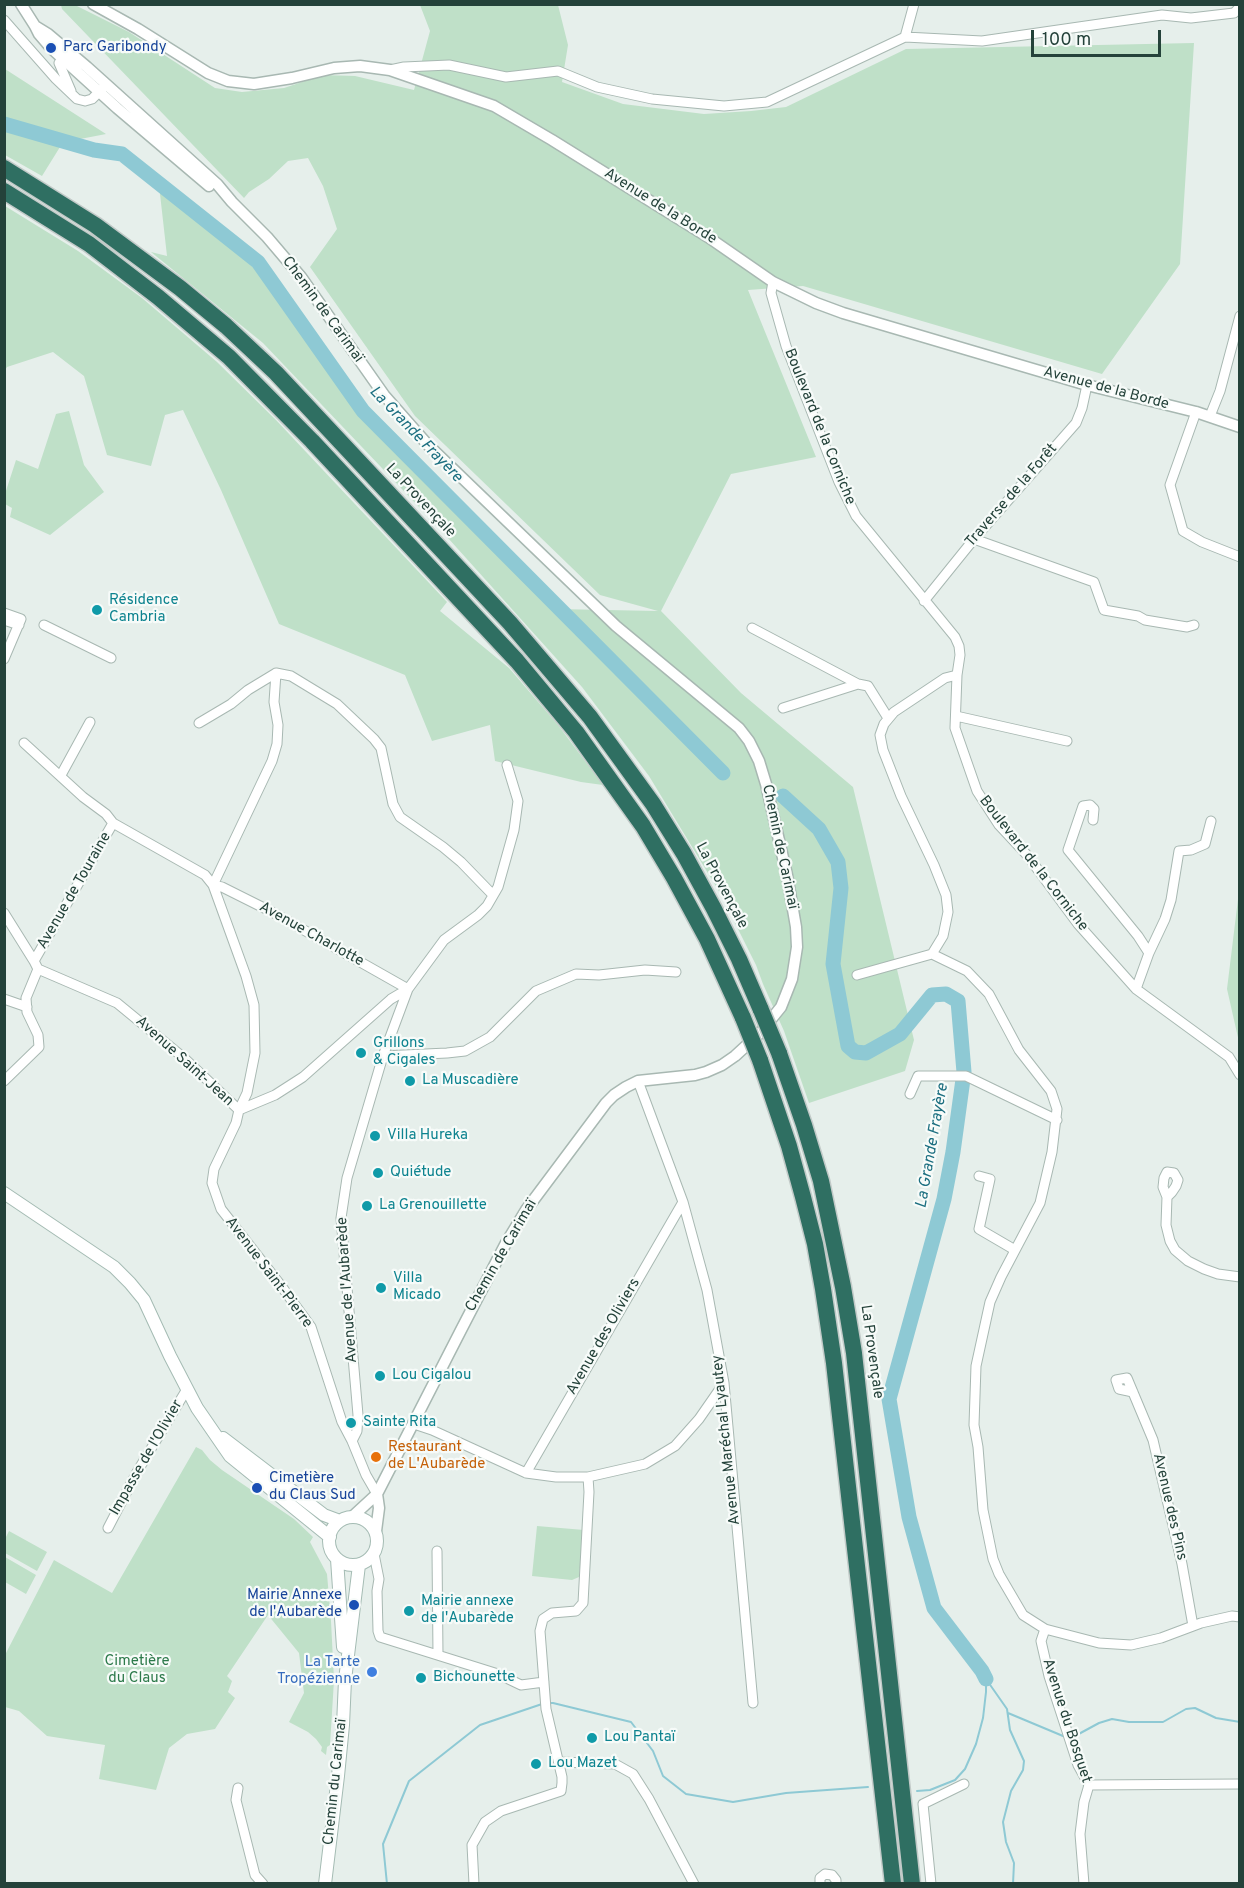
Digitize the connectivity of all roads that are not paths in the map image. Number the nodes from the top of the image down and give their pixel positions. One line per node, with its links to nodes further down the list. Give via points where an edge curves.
1 (21, 4): 6 (street, Chemin de Carimaï)
2 (93, 4): 10 (street, Avenue de la Borde, via 228,81 254,84 360,66)
3 (914, 4): 7 (street)
4 (1239, 7): 7 (street, via 1234,13 1191,18 1162,15 982,41)
5 (4, 20): 9 (street)
6 (35, 26): 8 (street, Chemin de Carimaï); 11 (street, Chemin de Carimaï, via 48,34)
7 (905, 37): 10 (street, via 767,102 724,106 652,99 597,87 558,71 506,77 449,65)
8 (58, 59): 9 (street, via 56,67); 11 (street, Chemin de Carimaï); 12 (street)
9 (43, 64): 12 (street)
10 (390, 70): 15 (street, Avenue de la Borde, via 507,112 708,237)
11 (102, 89): 12 (street, via 85,101); 62 (street, Chemin de Carimaï, via 217,184 267,237 415,432 616,626 740,728 749,741 759,761 777,830 796,927 797,947 788,994 760,1032 722,1065 695,1075)
12 (74, 96)
13 (4, 168): 109 (highway, La Provençale, bridge, via 95,225 180,288 276,374 510,623 590,717 653,804 714,909 779,1053 804,1125 821,1182 847,1309)
14 (4, 191): 108 (highway, bridge, via 97,250 182,316 229,357 312,441 517,661 576,732 643,826 706,939 760,1060 789,1146 815,1244 834,1363)
15 (772, 282): 17 (street, Avenue de la Borde, via 843,313); 23 (street, Boulevard de la Corniche, via 771,293 786,346 839,482 856,516)
16 (1239, 316): 19 (street)
17 (1087, 386): 18 (street, Avenue de la Borde); 21 (street, Traverse de la Forêt, via 1076,423)
18 (1196, 412): 19 (street, Avenue de la Borde); 22 (street, via 1170,485 1183,531)
19 (1210, 416): 20 (street, Avenue de la Borde)
20 (1239, 427)
21 (974, 539): 23 (street, Traverse de la Forêt); 28 (street, via 1094,582 1104,610 1144,620)
22 (1239, 557)
23 (924, 601): 33 (street, Boulevard de la Corniche, via 955,637 960,655)
24 (4, 613): 26 (street)
25 (4, 620): 26 (street)
26 (20, 622): 31 (street)
27 (44, 625): 30 (street)
28 (1194, 625)
29 (752, 628): 34 (street)
30 (111, 658)
31 (4, 659)
32 (276, 673): 39 (street); 47 (street, via 274,702 278,725 272,761); 48 (street, via 291,676 336,704 374,739 381,748 393,804 400,817 461,862)
33 (957, 675): 36 (street, Boulevard de la Corniche); 37 (street, via 945,678)
34 (858, 684): 35 (street); 37 (street, via 868,686)
35 (783, 708)
36 (956, 716): 40 (street); 55 (street, Boulevard de la Corniche, via 956,728 975,786 999,825)
37 (888, 718): 51 (street, via 880,735 883,750 946,895 948,912 943,936)
38 (90, 722): 43 (street)
39 (200, 723)
40 (1067, 741)
41 (24, 743): 43 (street, Avenue Saint-Pierre)
42 (507, 765): 48 (street, Avenue de l'Aubarède, via 518,801 514,830)
43 (61, 775): 46 (street, Avenue Saint-Pierre)
44 (1093, 820): 50 (street, via 1094,809 1090,804 1083,806 1068,850)
45 (1211, 821): 50 (street, via 1205,844 1179,851 1171,900)
46 (113, 823): 47 (street, Avenue Saint-Pierre, via 205,874); 52 (street, Avenue de Touraine)
47 (213, 885): 56 (street, Avenue Charlotte, via 272,912); 64 (street, Avenue Saint-Pierre, via 254,1005 255,1053 247,1093)
48 (493, 895): 56 (street, Avenue de l'Aubarède, via 478,915 444,940)
49 (4, 913): 52 (street)
50 (1149, 953): 55 (street)
51 (932, 954): 54 (street); 65 (street, via 967,971 989,994 1019,1050 1051,1091)
52 (36, 965): 58 (street, Avenue de Touraine); 64 (street, Avenue Saint-Jean, via 117,1003)
53 (676, 972): 59 (street, via 576,974 536,991 490,1037 465,1051)
54 (857, 975)
55 (1136, 989): 60 (street, Boulevard de la Corniche, via 1229,1057)
56 (408, 990): 59 (street, Avenue de l'Aubarède); 64 (street, Avenue Saint-Jean, via 391,999 303,1077 275,1095)
57 (4, 999): 58 (street)
58 (27, 1007): 61 (street, via 39,1047)
59 (382, 1056): 77 (street, Avenue de l'Aubarède, via 347,1178 341,1218 358,1415)
60 (1239, 1075)
61 (4, 1082)
62 (638, 1082): 69 (street, Avenue Maréchal Lyautey); 75 (street, Chemin de Carimaï, via 606,1103 526,1210)
63 (910, 1094): 65 (street, via 918,1076 962,1076)
64 (239, 1110): 77 (street, Avenue Saint-Pierre, via 214,1169 212,1183 220,1209 311,1327)
65 (1057, 1120): 70 (street, via 1040,1203)
66 (980, 1176): 70 (street, via 990,1179 979,1229)
67 (4, 1193): 73 (main road, via 114,1267 130,1283 144,1300)
68 (1167, 1197): 71 (street, via 1166,1225 1175,1250 1204,1269)
69 (683, 1202): 72 (street, Avenue Maréchal Lyautey, via 707,1290); 78 (street, Avenue des Oliviers)
70 (1016, 1250): 91 (street, via 990,1302 983,1331 976,1366 974,1425 983,1510 993,1559 1023,1615)
71 (1239, 1277)
72 (724, 1383): 79 (street, via 675,1446 645,1464); 95 (street, Avenue Maréchal Lyautey)
73 (187, 1389): 76 (main road); 82 (street, Impasse de l'Olivier)
74 (1133, 1392): 90 (street, Avenue des Pins, via 1153,1440)
75 (414, 1424): 78 (street); 80 (street, Chemin de Carimaï)
76 (208, 1426): 81 (main road, via 324,1515); 84 (main road, via 230,1456)
77 (352, 1441): 80 (street, Avenue Saint-Pierre)
78 (526, 1473): 79 (street)
79 (588, 1477): 94 (street, via 583,1603 576,1611 552,1613 543,1619 540,1631)
80 (377, 1494): 81 (street, Chemin de Carimaï); 83 (street)
81 (346, 1519): 83 (main road, via 366,1520); 84 (main road, via 332,1530)
82 (108, 1528)
83 (376, 1532): 86 (main road)
84 (330, 1537): 87 (main road)
85 (437, 1551): 92 (street)
86 (374, 1554): 88 (main road); 92 (street, via 379,1579 380,1637)
87 (337, 1559): 88 (main road); 93 (main road, Chemin du Carimaï)
88 (359, 1565): 93 (main road, Chemin du Carimaï)
89 (1239, 1617): 90 (street)
90 (1193, 1626): 91 (street, via 1131,1646 1099,1643)
91 (1045, 1629): 99 (street, Avenue du Bosquet, via 1041,1641 1049,1676 1078,1765)
92 (438, 1655): 94 (street, via 521,1685)
93 (345, 1680): 103 (main road, Chemin du Carimaï)
94 (544, 1682): 96 (street, via 546,1709)
95 (753, 1702)
96 (559, 1762): 104 (street, via 561,1791 501,1811 485,1822 472,1845); 105 (street, via 615,1764 633,1774)
97 (1239, 1778): 100 (street)
98 (964, 1784): 110 (street, via 923,1804)
99 (1089, 1785): 100 (street); 111 (street, Avenue du Bosquet, via 1080,1834)
100 (1239, 1785)
101 (238, 1788): 102 (street, via 236,1800 255,1875)
102 (263, 1884)
103 (325, 1884)
104 (474, 1884)
105 (694, 1884)
106 (820, 1884): 107 (street, via 825,1874 832,1875)
107 (836, 1884)
108 (892, 1884)
109 (912, 1884)
110 (931, 1884)
111 (1084, 1884)

